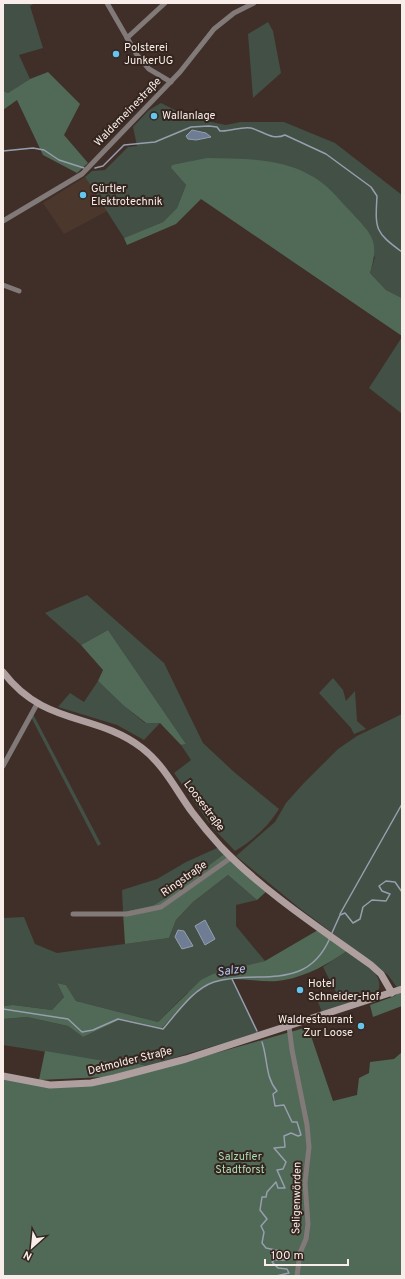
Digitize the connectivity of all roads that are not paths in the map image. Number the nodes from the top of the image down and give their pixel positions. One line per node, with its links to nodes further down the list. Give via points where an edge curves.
1 (107, 3): 4 (street)
2 (165, 3): 4 (street)
3 (254, 3): 5 (street, Waldemeinestraße, via 234,13 214,29)
4 (127, 38): 5 (street, via 149,69)
5 (172, 82): 6 (street, Waldemeinestraße, via 82,174)
6 (3, 221)
7 (3, 285): 8 (street)
8 (19, 291)
9 (3, 672): 10 (street, Loosestraße, via 19,690)
10 (37, 704): 11 (street); 12 (street, Loosestraße, via 69,718 110,730 153,757 204,828)
11 (3, 766)
12 (232, 857): 13 (street, Ringstraße, via 161,907 127,914); 15 (street, Loosestraße, via 381,974)
13 (73, 914)
14 (402, 989): 15 (street, Detmolder Straße)
15 (392, 993): 16 (street, Detmolder Straße)
16 (289, 1026): 17 (street, Detmolder Straße, via 150,1069 91,1083 50,1085); 18 (street, Seligenwörden, via 309,1147 305,1183 308,1224)
17 (3, 1076)
18 (297, 1276)

